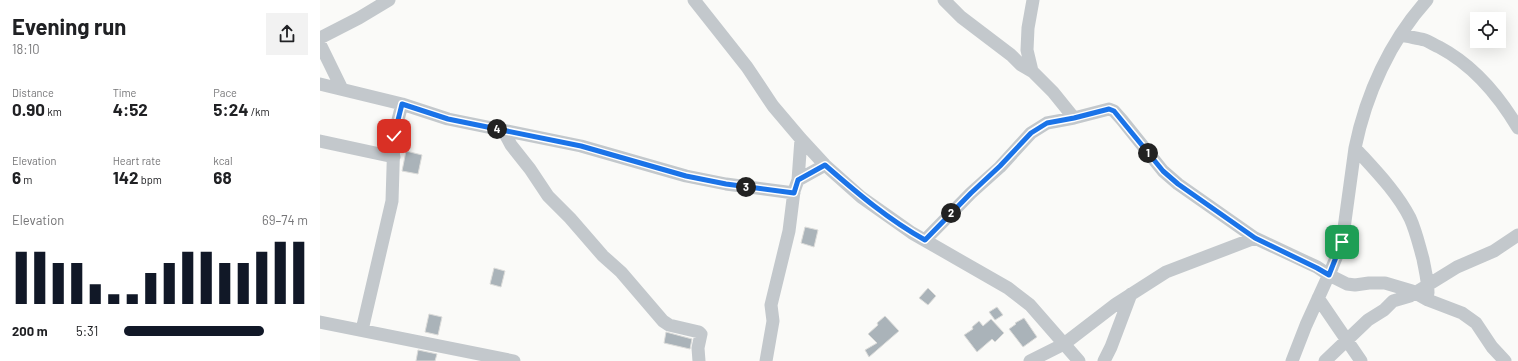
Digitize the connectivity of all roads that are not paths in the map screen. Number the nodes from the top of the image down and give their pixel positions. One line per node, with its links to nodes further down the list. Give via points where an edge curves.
1 (389, 0): 7 (street)
2 (694, 0): 16 (street)
3 (944, 0): 9 (street, via 961,17)
4 (1033, 0): 9 (street, via 1027,50)
5 (1427, 0): 6 (street)
6 (1401, 35): 14 (street, via 1426,41 1465,64 1503,104); 18 (street, via 1378,77 1363,116)
7 (320, 38)
8 (320, 44): 11 (street)
9 (1032, 71): 13 (street)
10 (320, 84): 11 (street)
11 (342, 89): 12 (street)
12 (402, 104): 15 (street, via 448,119); 19 (street, via 394,136)
13 (1074, 118): 24 (street, via 1109,109 1114,111 1163,171); 25 (street, via 1047,123 1031,133)
14 (1518, 128)
15 (503, 130): 22 (street, via 581,146 686,176); 37 (street, via 548,196 621,272 663,321 701,334)
16 (801, 138): 20 (street); 21 (street)
17 (320, 141): 19 (street)
18 (1355, 148): 26 (street, via 1342,242); 27 (street, via 1394,194 1409,217 1417,237)
19 (394, 157): 33 (street, via 392,201)
20 (825, 165): 21 (street); 25 (street, via 861,197)
21 (798, 180): 22 (street)
22 (794, 193): 38 (street, via 789,231 771,305 773,321)
23 (1518, 236): 27 (street, via 1494,251 1457,267)
24 (1255, 238): 26 (street); 29 (street, via 1166,272)
25 (925, 240): 35 (street, via 1008,288 1030,305)
26 (1329, 275): 28 (street, via 1347,284 1385,283); 30 (street)
27 (1428, 286): 28 (street); 31 (street)
28 (1416, 293): 31 (street); 34 (street, via 1393,301)
29 (1131, 294): 35 (street); 41 (street)
30 (1318, 298): 34 (street); 42 (street)
31 (1428, 300): 45 (street, via 1462,313 1476,323)
32 (320, 322): 33 (street)
33 (362, 330): 36 (street)
34 (1346, 340): 43 (street); 44 (street)
35 (1064, 344): 39 (street); 40 (street)
36 (514, 361)
37 (699, 361)
38 (766, 361)
39 (1030, 361)
40 (1080, 361)
41 (1104, 361)
42 (1292, 361)
43 (1325, 361)
44 (1361, 361)
45 (1505, 361)

